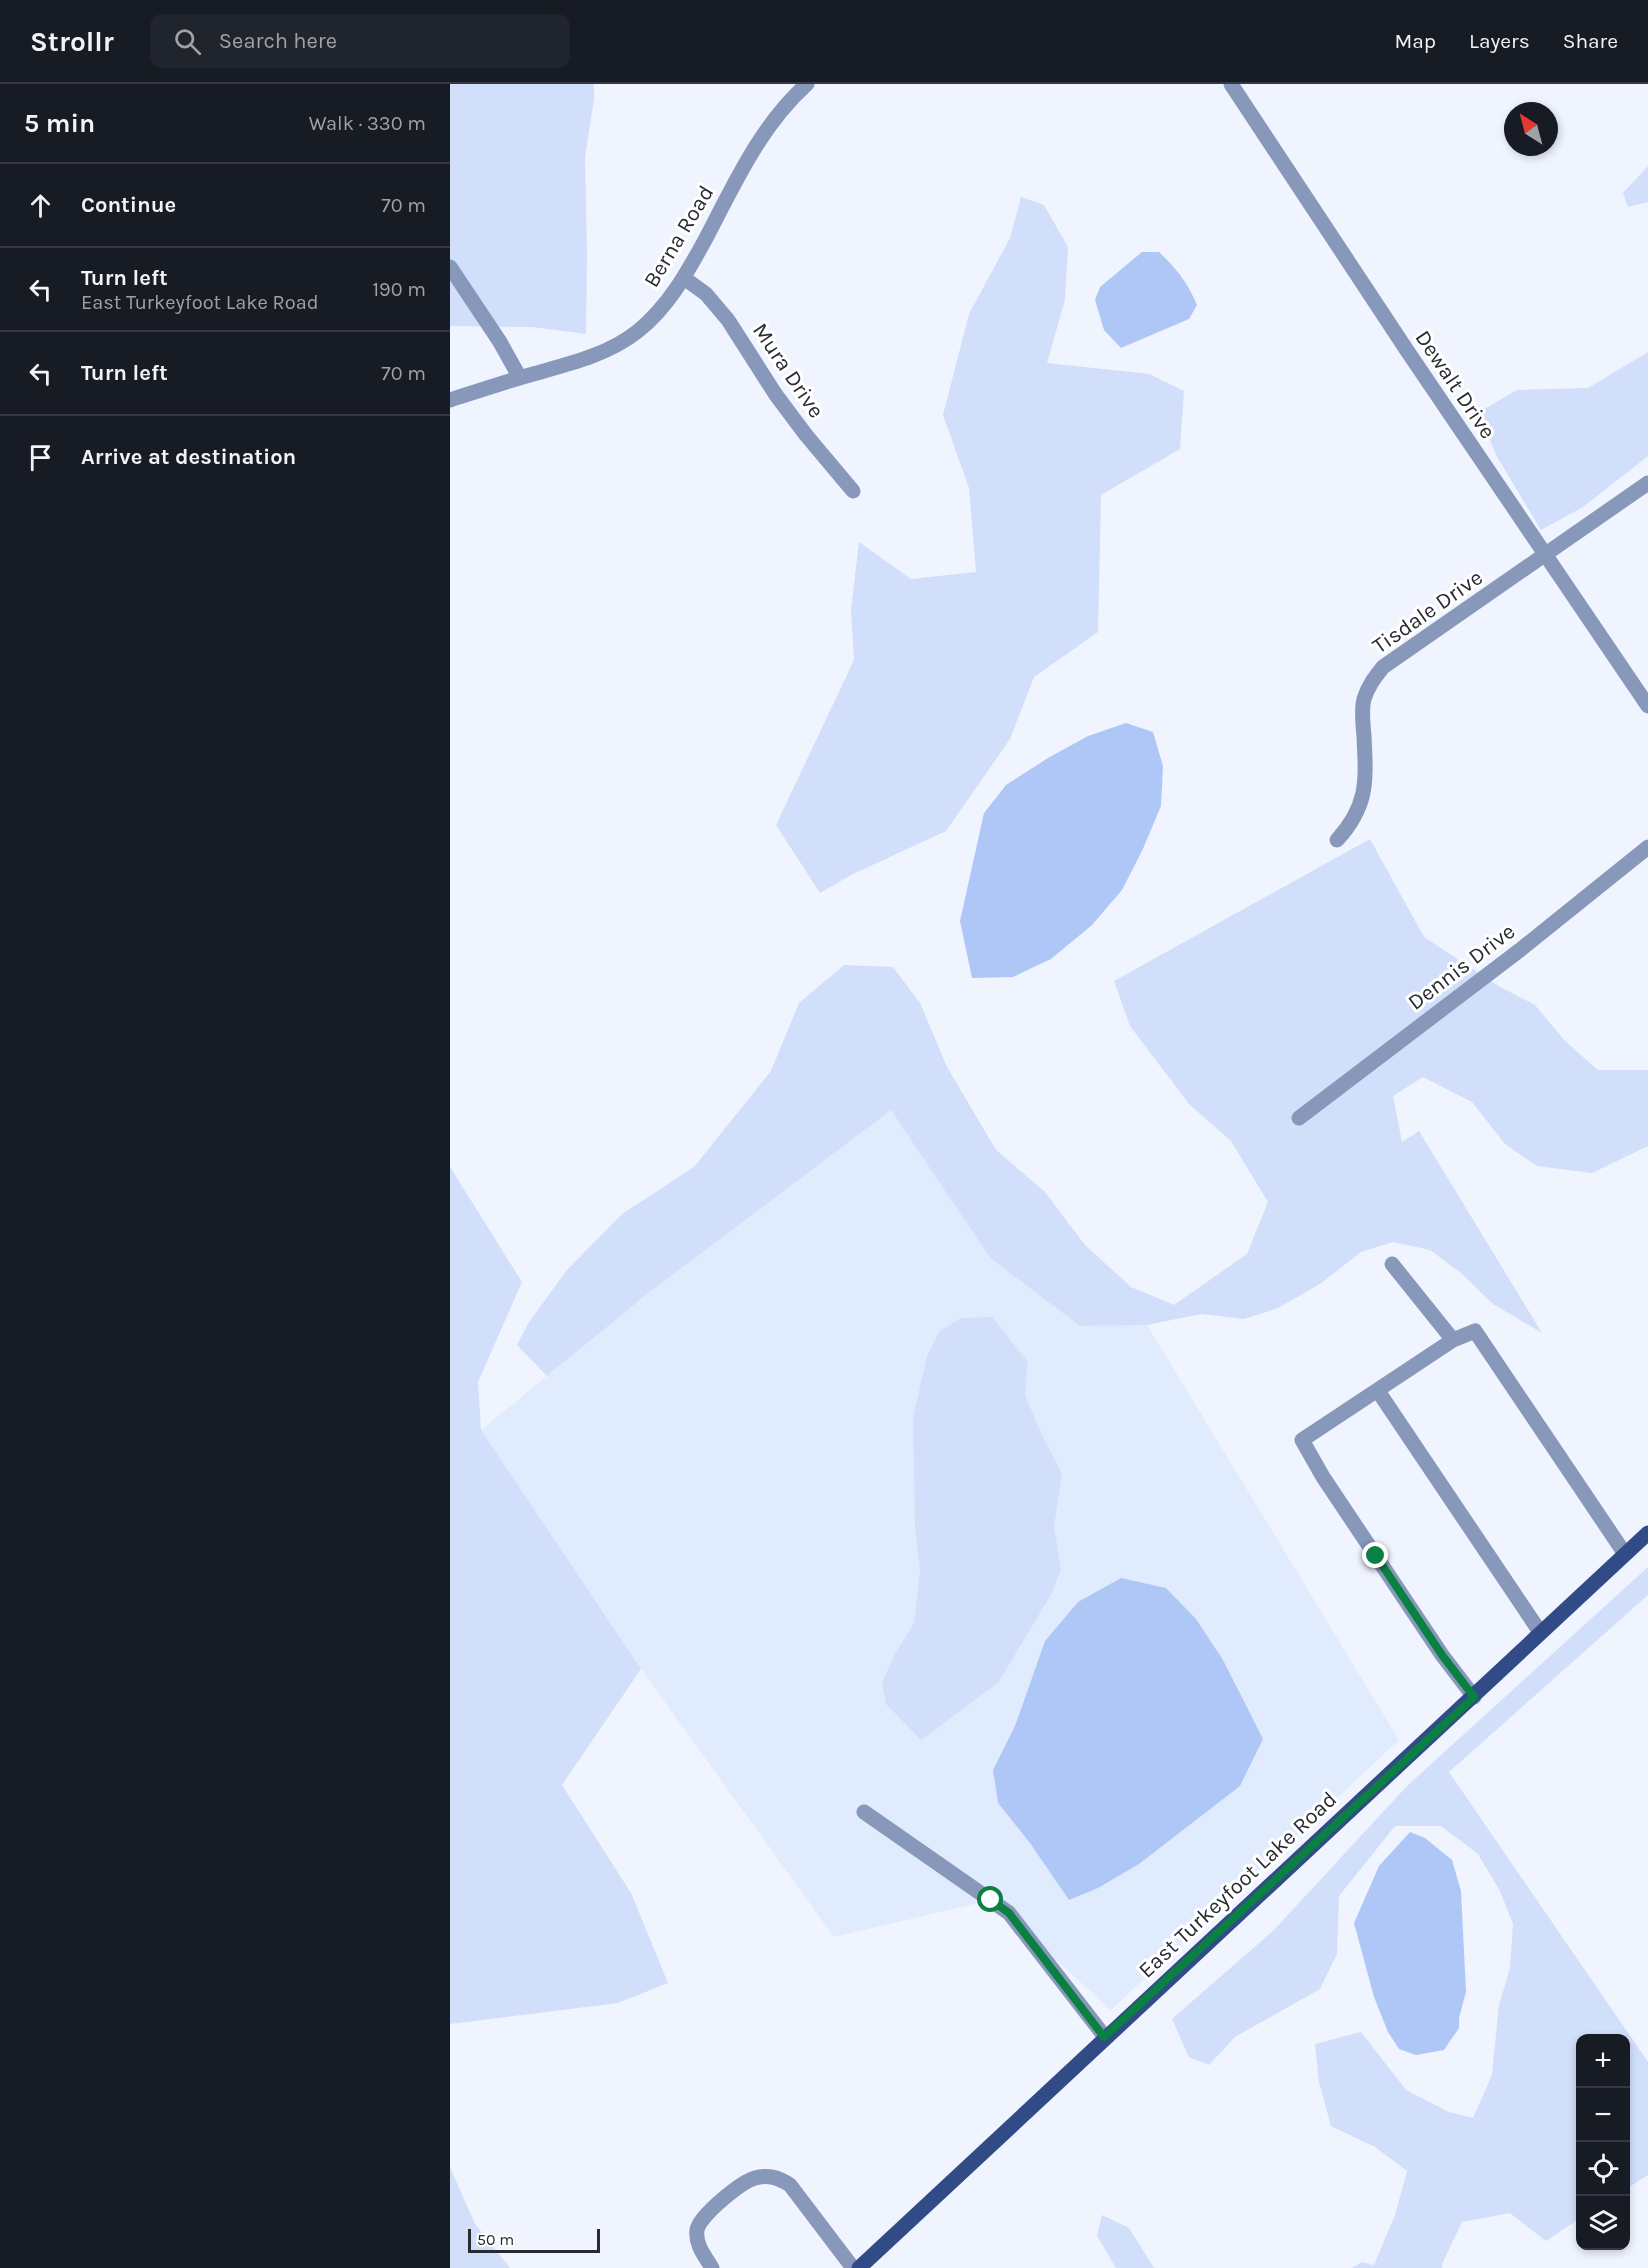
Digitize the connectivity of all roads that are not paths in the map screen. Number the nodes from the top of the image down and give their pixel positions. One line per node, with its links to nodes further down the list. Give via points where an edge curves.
1 (807, 84): 4 (street, Berna Road, via 771,124 743,168)
2 (1231, 84): 9 (street, Dewalt Drive)
3 (450, 267): 5 (street)
4 (684, 278): 5 (street, Berna Road, via 656,315 618,345); 8 (street, Mura Drive, via 706,294 728,320 794,419)
5 (520, 378): 6 (street, Berna Road)
6 (450, 400)
7 (1648, 483): 9 (street, Tisdale Drive)
8 (853, 491)
9 (1545, 556): 10 (street, Dewalt Drive); 11 (street, Tisdale Drive, via 1383,667 1371,682 1363,714 1365,789 1349,827)
10 (1648, 706)
11 (1337, 840)
12 (1648, 847): 13 (street, Dennis Drive)
13 (1299, 1118)
14 (1392, 1264): 15 (street)
15 (1453, 1340): 16 (street); 18 (street, via 1475,1331)
16 (1378, 1391): 19 (street); 20 (street, via 1302,1440 1435,1645)
17 (1648, 1533): 18 (main road, East Turkeyfoot Lake Road)
18 (1625, 1554): 19 (main road, East Turkeyfoot Lake Road)
19 (1540, 1632): 20 (main road, East Turkeyfoot Lake Road)
20 (1474, 1697): 22 (main road, East Turkeyfoot Lake Road)
21 (864, 1812): 22 (street, via 1009,1913)
22 (1104, 2037): 25 (main road, East Turkeyfoot Lake Road)
23 (712, 2268): 24 (street, via 697,2238 697,2228 704,2216 746,2182 768,2176 790,2185)
24 (853, 2268)
25 (859, 2268)

